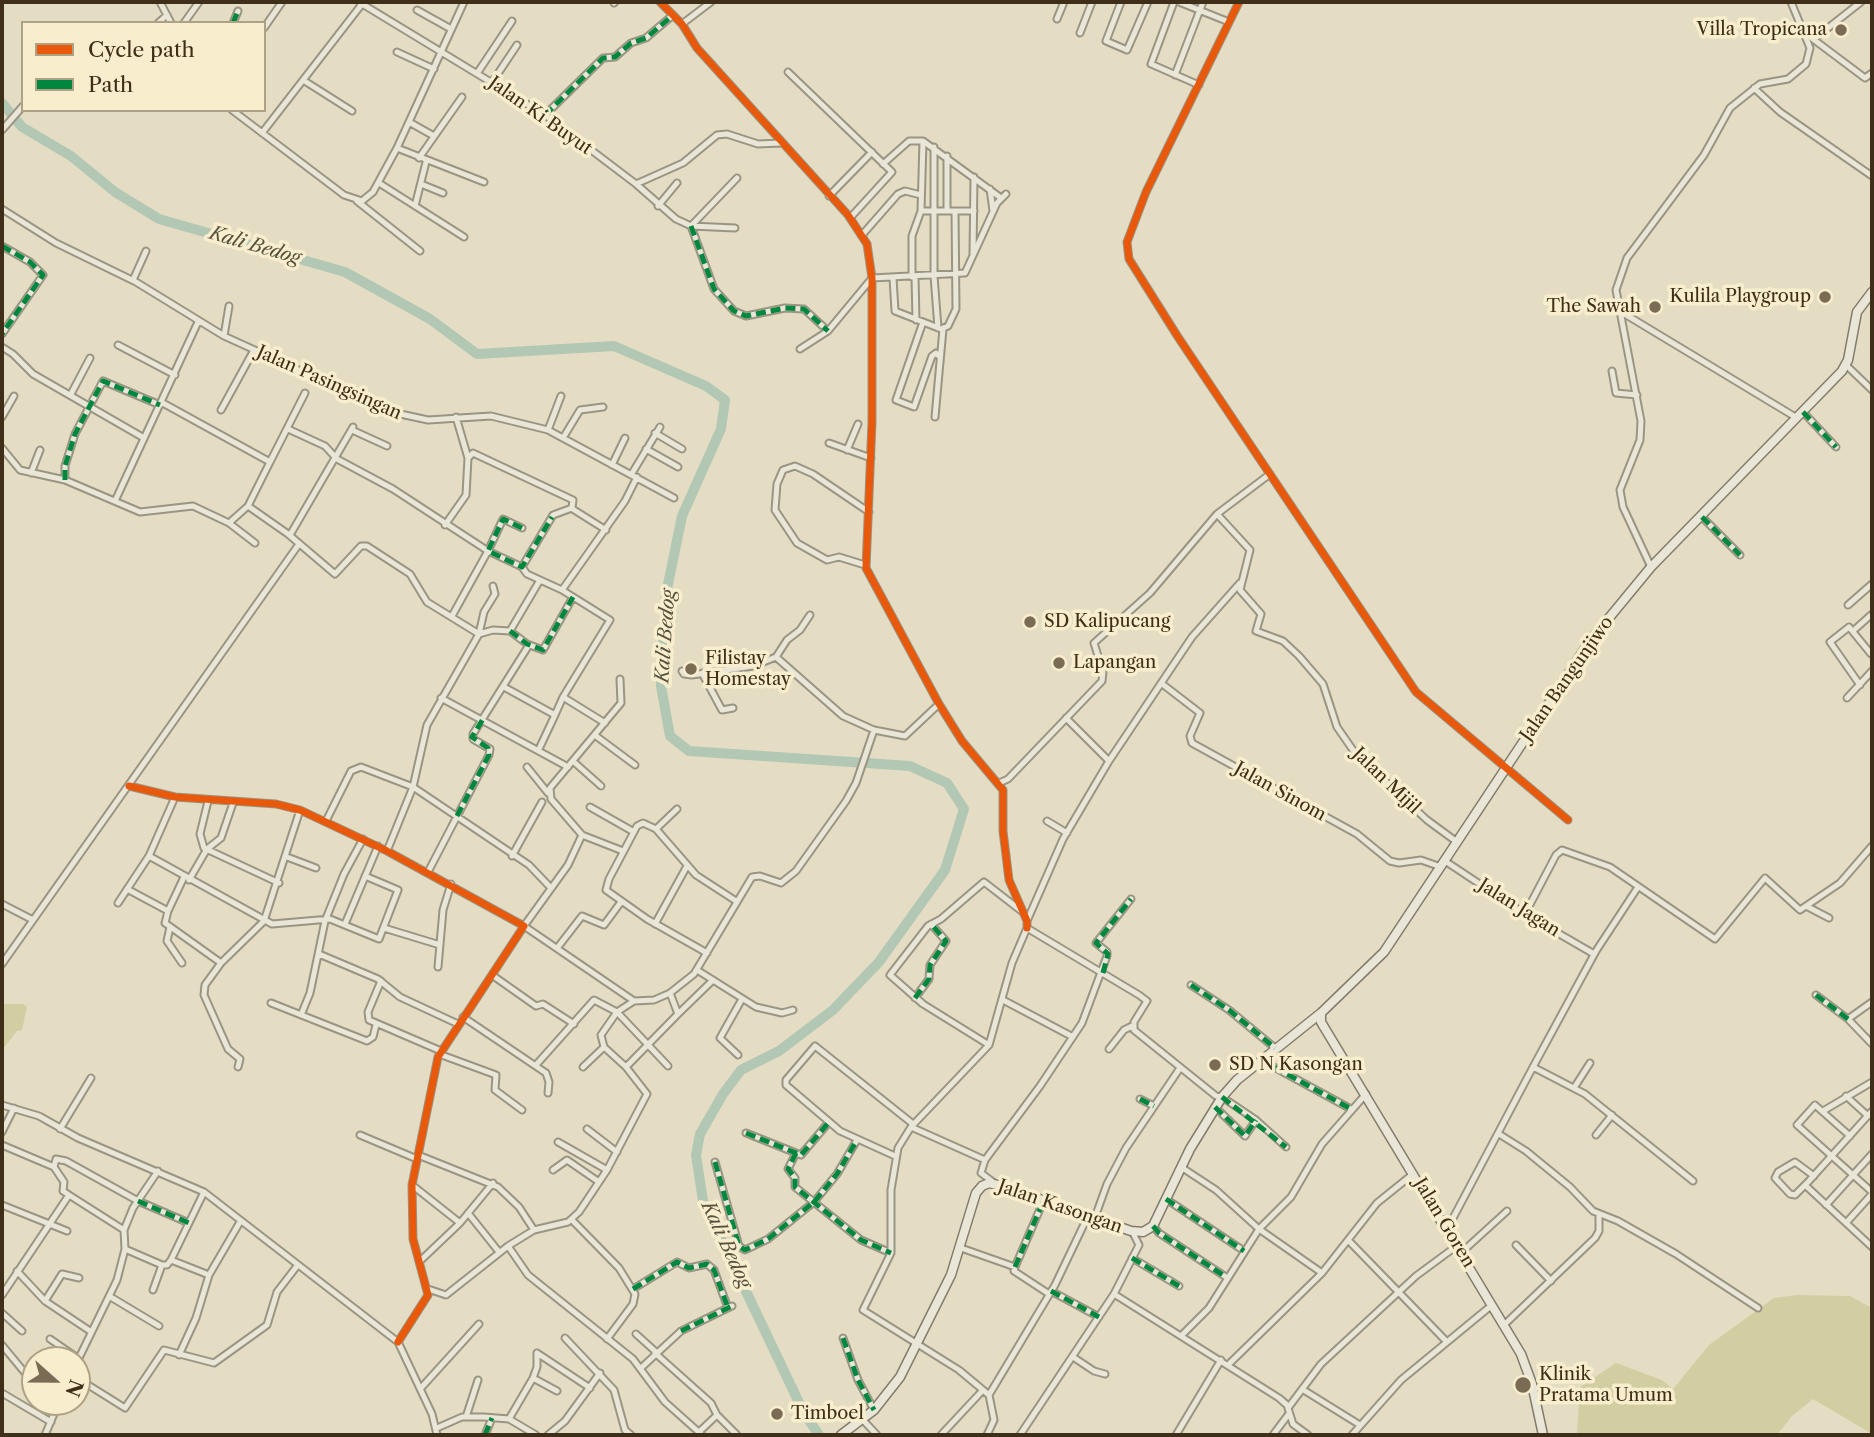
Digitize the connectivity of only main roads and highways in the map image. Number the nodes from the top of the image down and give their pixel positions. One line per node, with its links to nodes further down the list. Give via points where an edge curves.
1 (1872, 292): 2 (main road, Jalan Bangunjiwo, via 1857,312 1846,365 1651,567 1590,642 1379,958)
2 (1318, 1018): 3 (main road, Jalan Kasongan, via 1275,1048 1222,1097 1152,1227 1131,1231 985,1184 976,1193 946,1287 896,1383 874,1410); 4 (main road, Jalan Goren, via 1447,1220 1504,1325 1529,1372)
3 (841, 1435)
4 (1543, 1435)

